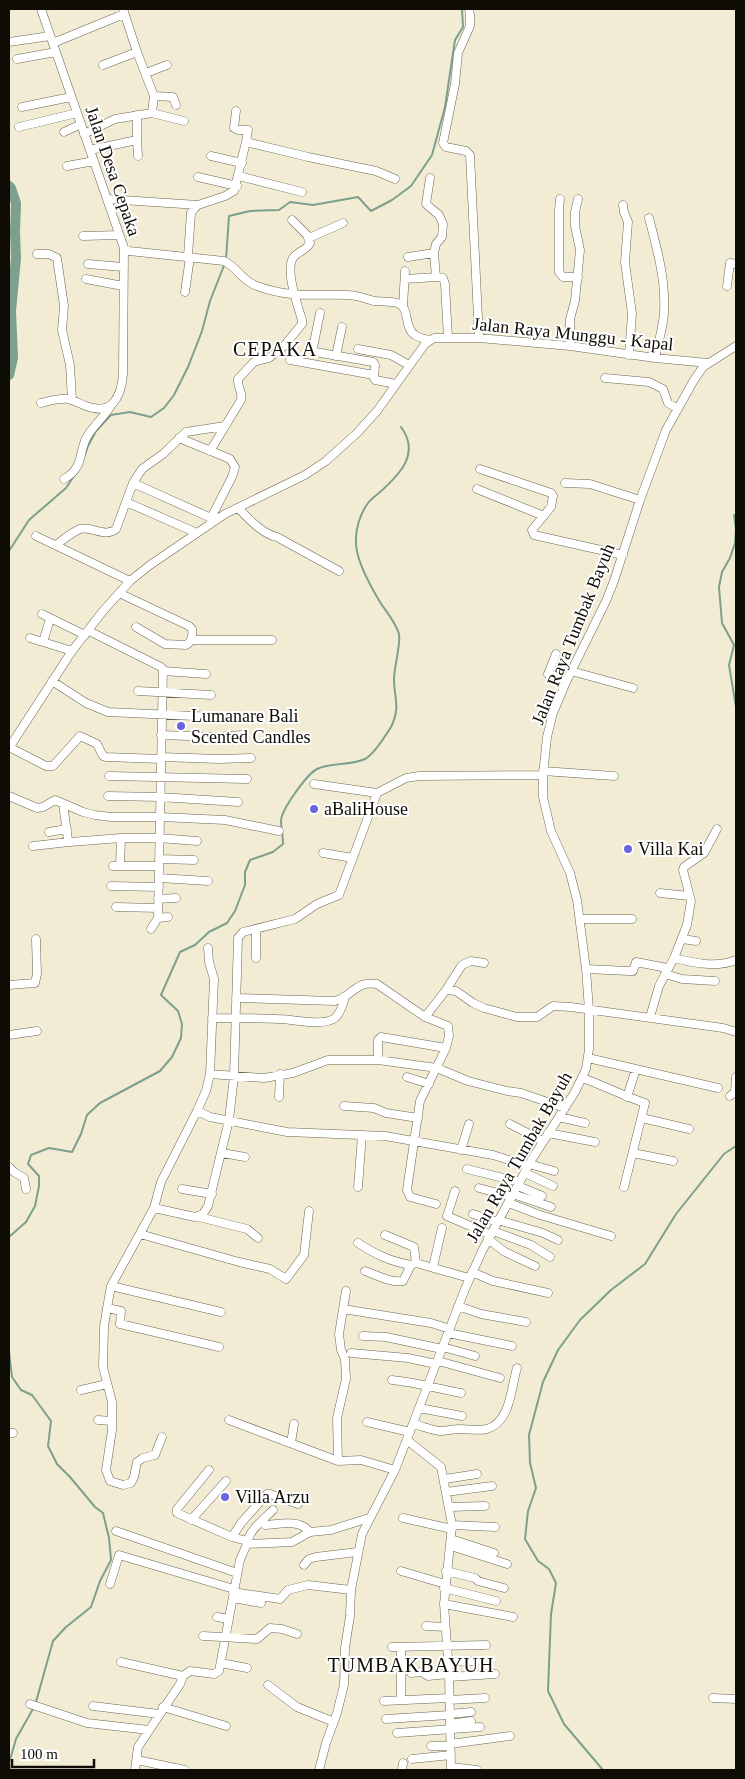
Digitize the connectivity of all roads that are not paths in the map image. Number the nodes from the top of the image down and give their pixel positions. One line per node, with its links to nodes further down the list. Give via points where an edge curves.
1 (41, 9): 4 (street, Jalan Desa Cepaka)
2 (469, 9): 69 (street, via 470,26 458,53 443,143 470,155)
3 (124, 12): 4 (street); 7 (street)
4 (51, 39): 5 (street); 6 (street, Jalan Desa Cepaka)
5 (9, 42)
6 (56, 52): 8 (street); 13 (street, Jalan Desa Cepaka)
7 (137, 52): 9 (street); 11 (street)
8 (17, 59)
9 (103, 65)
10 (167, 65): 11 (street)
11 (146, 73): 12 (street)
12 (154, 96): 14 (street, via 173,97); 18 (street)
13 (71, 97): 15 (street); 17 (street, Jalan Desa Cepaka)
14 (176, 105)
15 (22, 108)
16 (236, 111): 26 (street, via 234,128 248,130)
17 (77, 113): 21 (street, Jalan Desa Cepaka); 22 (street)
18 (152, 113): 19 (street); 20 (street)
19 (137, 115): 24 (street, via 114,119); 25 (street)
20 (184, 121)
21 (81, 124): 23 (street); 24 (street, Jalan Desa Cepaka)
22 (19, 127)
23 (64, 132)
24 (84, 134): 27 (street, Jalan Desa Cepaka)
25 (137, 140): 27 (street); 28 (street)
26 (246, 142): 31 (street); 36 (street, via 376,171)
27 (90, 150): 30 (street, Jalan Desa Cepaka)
28 (138, 156)
29 (211, 156): 31 (street)
30 (94, 161): 32 (street); 39 (street, Jalan Desa Cepaka)
31 (242, 163): 33 (street)
32 (66, 166)
33 (239, 176): 37 (street); 38 (street)
34 (198, 177): 37 (street)
35 (430, 178): 51 (street, via 426,204 440,218 443,231)
36 (395, 179)
37 (237, 186): 42 (street, via 230,194)
38 (302, 192)
39 (107, 199): 42 (street); 47 (street, Jalan Desa Cepaka)
40 (560, 199): 59 (street, via 559,272 563,277)
41 (578, 199): 59 (street, via 575,212 580,250)
42 (198, 205): 53 (street, via 191,213)
43 (623, 205): 74 (street, via 628,222 625,262 632,314)
44 (649, 218): 76 (street, via 662,273 664,308)
45 (292, 220): 49 (street)
46 (343, 223): 49 (street)
47 (119, 235): 48 (street); 50 (street, Jalan Desa Cepaka)
48 (83, 236)
49 (309, 238): 64 (street, via 310,245 292,261 291,279)
50 (124, 248): 53 (street, Jalan Desa Cepaka); 57 (street)
51 (434, 253): 54 (street); 58 (street)
52 (37, 254): 85 (street, via 57,258 64,306 62,330 70,365)
53 (189, 256): 63 (street); 64 (street, Jalan Desa Cepaka, via 224,261 250,283)
54 (408, 257)
55 (88, 264): 57 (street)
56 (736, 264): 62 (street, via 730,263)
57 (123, 267): 61 (street)
58 (436, 276): 65 (street, via 405,275); 68 (street, via 441,276 445,282)
59 (578, 277): 71 (street, via 570,319)
60 (86, 279): 61 (street)
61 (123, 286): 87 (street, via 123,382 118,398)
62 (727, 286)
63 (185, 292)
64 (295, 295): 65 (street, Jalan Desa Cepaka, via 352,295 397,303); 89 (street, via 302,324 273,356 254,362 238,379 241,400)
65 (403, 307): 70 (street, via 410,330)
66 (320, 313): 75 (street, via 313,351)
67 (342, 327): 75 (street)
68 (448, 338): 69 (street, Jalan Raya Munggu - Kapal); 70 (street, Jalan Raya Munggu - Kapal)
69 (478, 338): 71 (street, Jalan Raya Munggu - Kapal)
70 (429, 340): 80 (street)
71 (570, 346): 74 (street, Jalan Raya Munggu - Kapal)
72 (736, 346): 79 (street)
73 (358, 349): 80 (street, via 388,354)
74 (629, 355): 76 (street, Jalan Raya Munggu - Kapal)
75 (336, 356): 81 (street, via 373,362)
76 (655, 358): 78 (street, Jalan Raya Munggu - Kapal)
77 (290, 360): 81 (street)
78 (690, 361): 79 (street, Jalan Raya Munggu - Kapal); 82 (street)
79 (708, 363): 82 (street, Jalan Raya Tumbak Bayuh)
80 (409, 365): 84 (street)
81 (374, 375): 84 (street, via 375,380)
82 (697, 375): 88 (street, Jalan Raya Tumbak Bayuh)
83 (605, 378): 88 (street, via 653,383 663,389 668,403)
84 (396, 384): 99 (street, via 357,433 326,461 297,480)
85 (72, 400): 86 (street); 87 (street, via 92,408)
86 (41, 403)
87 (112, 404): 93 (street, via 86,437 77,468)
88 (678, 409): 97 (street, Jalan Raya Tumbak Bayuh, via 666,430)
89 (225, 426): 90 (street, via 189,431); 91 (street)
90 (179, 438): 91 (street); 94 (street, via 142,469)
91 (210, 450): 101 (street, via 230,459 235,466)
92 (480, 469): 100 (street, via 551,493 553,501)
93 (64, 478)
94 (133, 483): 98 (street); 101 (street)
95 (565, 483): 97 (street, via 590,484)
96 (477, 489): 100 (street)
97 (640, 500): 105 (street, Jalan Raya Tumbak Bayuh)
98 (126, 502): 102 (street); 104 (street, via 113,532 81,529)
99 (238, 508): 101 (street); 106 (street, via 271,536 277,536)
100 (544, 516): 105 (street, via 532,530 534,535)
101 (211, 521): 102 (street)
102 (197, 533): 107 (street)
103 (36, 536): 104 (street)
104 (56, 545): 107 (street)
105 (623, 556): 120 (street, Jalan Raya Tumbak Bayuh, via 606,601)
106 (339, 572)
107 (130, 580): 108 (street)
108 (119, 593): 112 (street); 114 (street, via 191,627)
109 (42, 614): 110 (street)
110 (50, 619): 112 (street); 116 (street)
111 (136, 627): 114 (street, via 165,644 183,646)
112 (87, 633): 117 (street); 119 (street, via 123,647)
113 (30, 638): 116 (street)
114 (191, 640): 115 (street)
115 (272, 640)
116 (43, 642): 117 (street)
117 (72, 650): 123 (street)
118 (556, 654): 122 (street, via 548,674)
119 (162, 669): 121 (street); 126 (street)
120 (571, 671): 122 (street, Jalan Raya Tumbak Bayuh); 124 (street)
121 (206, 674)
122 (567, 680): 136 (street, Jalan Raya Tumbak Bayuh, via 549,729)
123 (52, 681): 128 (street, via 99,710); 132 (street)
124 (633, 688)
125 (138, 691): 126 (street)
126 (162, 694): 127 (street); 128 (street)
127 (211, 695)
128 (162, 716): 129 (street); 130 (street)
129 (216, 718)
130 (161, 735): 131 (street); 134 (street)
131 (242, 735)
132 (11, 738): 133 (street)
133 (9, 747): 134 (street, via 46,766 53,766 82,736 97,744 106,757)
134 (161, 758): 135 (street); 139 (street)
135 (251, 758)
136 (543, 773): 138 (street); 142 (street, via 419,776 406,778); 174 (street, Jalan Raya Tumbak Bayuh, via 547,816 574,886)
137 (109, 776): 139 (street)
138 (614, 776)
139 (160, 778): 140 (street); 145 (street)
140 (247, 779)
141 (314, 784): 142 (street)
142 (377, 793): 159 (street)
143 (9, 796): 147 (street, via 37,808 53,800)
144 (108, 796): 145 (street)
145 (160, 797): 146 (street); 148 (street)
146 (238, 802)
147 (63, 804): 148 (street, via 95,815); 149 (street)
148 (160, 817): 151 (street, via 225,820); 154 (street)
149 (67, 829): 152 (street); 156 (street)
150 (717, 829): 167 (street, via 704,853 682,870)
151 (279, 831)
152 (49, 832)
153 (121, 838): 154 (street); 156 (street); 161 (street, via 117,866)
154 (159, 838): 155 (street); 161 (street)
155 (197, 841)
156 (69, 842): 157 (street)
157 (33, 846)
158 (323, 853): 159 (street)
159 (353, 858): 176 (street, via 339,895 317,904 295,919)
160 (194, 860): 161 (street)
161 (159, 862): 162 (street)
162 (159, 878): 163 (street); 165 (street)
163 (208, 881)
164 (111, 886): 165 (street)
165 (158, 887): 168 (street)
166 (660, 893): 167 (street)
167 (688, 896): 179 (street, via 687,925)
168 (158, 898): 169 (street); 171 (street)
169 (176, 898)
170 (116, 907): 171 (street)
171 (158, 908): 173 (street)
172 (168, 917): 173 (street)
173 (158, 918): 177 (street)
174 (580, 919): 175 (street); 186 (street, Jalan Raya Tumbak Bayuh)
175 (632, 919)
176 (256, 929): 182 (street); 192 (street, via 243,932 238,938)
177 (151, 930)
178 (36, 939): 189 (street, via 35,983)
179 (682, 939): 180 (street); 183 (street)
180 (696, 941)
181 (208, 948): 195 (street, via 214,978)
182 (256, 958)
183 (674, 958): 184 (street, via 696,964); 187 (street)
184 (736, 960)
185 (484, 962): 190 (street, via 471,961 462,965)
186 (586, 969): 187 (street, via 629,972 633,971 636,962); 193 (street, Jalan Raya Tumbak Bayuh)
187 (666, 971): 188 (street, via 682,979); 197 (street)
188 (715, 981)
189 (9, 985)
190 (446, 990): 193 (street, via 456,990 484,1008 518,1017 542,1016 553,1006); 194 (street)
191 (345, 997): 192 (street, via 335,1001); 194 (street, via 363,983 377,984); 196 (street, via 339,1014 329,1021)
192 (236, 998): 196 (street)
193 (589, 1010): 197 (street); 202 (street, Jalan Raya Tumbak Bayuh)
194 (425, 1017): 201 (street, via 448,1026)
195 (212, 1018): 196 (street); 206 (street)
196 (236, 1018): 208 (street)
197 (650, 1018): 199 (street)
198 (37, 1031): 200 (street)
199 (736, 1032)
200 (9, 1035)
201 (446, 1048): 203 (street, via 384,1036 378,1040); 204 (street)
202 (588, 1058): 205 (street); 211 (street, Jalan Raya Tumbak Bayuh)
203 (378, 1060): 204 (street); 207 (street, via 328,1060 293,1073)
204 (437, 1068): 212 (street); 218 (street, via 468,1081 521,1093)
205 (636, 1069): 213 (street); 216 (street)
206 (210, 1074): 208 (street); 219 (street)
207 (280, 1074): 208 (street, via 264,1078); 215 (street)
208 (234, 1076): 223 (street)
209 (407, 1077): 212 (street)
210 (736, 1077): 214 (street, via 735,1092)
211 (582, 1078): 216 (street); 218 (street, Jalan Raya Tumbak Bayuh)
212 (429, 1084): 221 (street, via 420,1101)
213 (718, 1088)
214 (730, 1096)
215 (279, 1097)
216 (627, 1097): 222 (street, via 645,1103)
217 (344, 1106): 221 (street, via 374,1108)
218 (565, 1108): 220 (street, Jalan Raya Tumbak Bayuh)
219 (197, 1111): 223 (street); 254 (street, via 161,1182)
220 (559, 1117): 224 (street); 228 (street, Jalan Raya Tumbak Bayuh)
221 (418, 1118): 230 (street)
222 (642, 1118): 227 (street); 235 (street)
223 (229, 1120): 229 (street, via 286,1132); 234 (street)
224 (585, 1123)
225 (469, 1124): 233 (street)
226 (510, 1124): 231 (street)
227 (688, 1129)
228 (548, 1133): 231 (street, Jalan Raya Tumbak Bayuh); 232 (street)
229 (362, 1135): 230 (street); 243 (street)
230 (414, 1141): 233 (street); 252 (street, via 407,1193 410,1197)
231 (543, 1141): 241 (street, Jalan Raya Tumbak Bayuh)
232 (595, 1142)
233 (461, 1150): 241 (street, via 493,1155)
234 (222, 1153): 236 (street); 249 (street)
235 (633, 1153): 237 (street); 244 (street)
236 (245, 1157)
237 (673, 1160)
238 (9, 1167): 247 (street, via 24,1178)
239 (468, 1169): 241 (street)
240 (554, 1171): 241 (street)
241 (524, 1176): 242 (street); 250 (street); 251 (street, Jalan Raya Tumbak Bayuh)
242 (552, 1186)
243 (358, 1187)
244 (624, 1187)
245 (479, 1188): 251 (street)
246 (182, 1189): 249 (street)
247 (26, 1190)
248 (454, 1191): 262 (street, via 447,1216)
249 (212, 1194): 257 (street, via 206,1211)
250 (542, 1196)
251 (511, 1198): 253 (street); 258 (street, Jalan Raya Tumbak Bayuh); 263 (street, via 540,1215)
252 (436, 1204)
253 (551, 1207)
254 (154, 1208): 257 (street); 260 (street)
255 (309, 1211): 260 (street, via 304,1255 286,1279 270,1268)
256 (473, 1214): 258 (street)
257 (199, 1217): 264 (street, via 247,1229)
258 (498, 1221): 262 (street, Jalan Raya Tumbak Bayuh); 265 (street)
259 (442, 1228): 270 (street)
260 (140, 1234): 273 (street)
261 (385, 1234): 268 (street, via 414,1247)
262 (491, 1235): 267 (street, via 531,1245); 269 (street, via 505,1252); 272 (street, Jalan Raya Tumbak Bayuh)
263 (611, 1236)
264 (258, 1238)
265 (558, 1240)
266 (358, 1243): 268 (street, via 392,1262)
267 (550, 1257)
268 (414, 1264): 270 (street); 271 (street, via 400,1282)
269 (535, 1266)
270 (433, 1267): 272 (street)
271 (365, 1271)
272 (471, 1275): 275 (street); 276 (street, Jalan Raya Tumbak Bayuh)
273 (111, 1286): 277 (street); 279 (street)
274 (346, 1291): 278 (street)
275 (548, 1292)
276 (458, 1306): 280 (street, via 481,1314); 281 (street, Jalan Raya Tumbak Bayuh)
277 (107, 1308): 284 (street, via 121,1311 120,1324); 292 (street, via 102,1367)
278 (343, 1310): 281 (street, via 432,1323); 307 (street, via 339,1334 346,1379 337,1418)
279 (221, 1312)
280 (526, 1322)
281 (449, 1331): 283 (street); 285 (street, Jalan Raya Tumbak Bayuh)
282 (363, 1336): 285 (street)
283 (512, 1346)
284 (220, 1347)
285 (443, 1348): 287 (street); 288 (street, Jalan Raya Tumbak Bayuh)
286 (351, 1352): 288 (street)
287 (475, 1356)
288 (437, 1362): 290 (street); 293 (street, Jalan Raya Tumbak Bayuh)
289 (517, 1368): 303 (street, via 504,1413 490,1428 440,1431)
290 (500, 1378)
291 (392, 1380): 293 (street, via 410,1381)
292 (107, 1384): 294 (street); 300 (street, via 111,1392)
293 (427, 1387): 295 (street); 296 (street, Jalan Raya Tumbak Bayuh)
294 (81, 1390)
295 (461, 1393)
296 (419, 1408): 297 (street); 303 (street, Jalan Raya Tumbak Bayuh)
297 (462, 1416)
298 (98, 1420): 300 (street)
299 (229, 1420): 306 (street)
300 (112, 1421): 305 (street, via 106,1473 110,1482 115,1484 131,1483 136,1462 155,1455)
301 (367, 1422): 304 (street)
302 (294, 1424): 306 (street)
303 (414, 1424): 304 (street, Jalan Raya Tumbak Bayuh)
304 (409, 1436): 309 (street, Jalan Raya Tumbak Bayuh); 311 (street, via 440,1464)
305 (162, 1437)
306 (291, 1443): 307 (street)
307 (338, 1461): 309 (street, via 361,1460)
308 (209, 1470): 321 (street, via 176,1511)
309 (395, 1470): 319 (street, Jalan Raya Tumbak Bayuh)
310 (477, 1474): 311 (street)
311 (444, 1479): 314 (street)
312 (226, 1481): 321 (street)
313 (492, 1486): 314 (street)
314 (446, 1492): 317 (street)
315 (298, 1504): 327 (street, via 267,1494)
316 (485, 1506): 317 (street)
317 (449, 1507): 323 (street)
318 (273, 1510): 329 (street)
319 (369, 1518): 326 (street, via 330,1530); 330 (street, Jalan Raya Tumbak Bayuh)
320 (404, 1518): 323 (street)
321 (191, 1520): 327 (street)
322 (265, 1525): 326 (street, via 298,1524)
323 (452, 1527): 324 (street); 328 (street)
324 (495, 1527)
325 (116, 1531): 336 (street)
326 (310, 1532): 329 (street, via 292,1542)
327 (232, 1537): 329 (street)
328 (451, 1542): 331 (street); 332 (street); 334 (street)
329 (247, 1543): 336 (street)
330 (357, 1552): 333 (street, via 316,1556); 340 (street, Jalan Raya Tumbak Bayuh)
331 (494, 1553)
332 (507, 1564)
333 (304, 1565)
334 (446, 1571): 338 (street); 339 (street)
335 (401, 1572): 338 (street)
336 (237, 1573): 341 (street)
337 (110, 1584): 341 (street, via 119,1555)
338 (445, 1586): 342 (street); 344 (street)
339 (504, 1588)
340 (351, 1590): 341 (street, via 308,1585 288,1590 280,1599); 379 (street, Jalan Raya Tumbak Bayuh, via 344,1685)
341 (233, 1593): 343 (street); 347 (street)
342 (496, 1601)
343 (261, 1603)
344 (444, 1604): 346 (street); 349 (street)
345 (217, 1616): 347 (street)
346 (513, 1617)
347 (229, 1618): 352 (street)
348 (426, 1626): 349 (street)
349 (445, 1626): 356 (street)
350 (296, 1634): 352 (street, via 270,1628 258,1638)
351 (203, 1636): 352 (street)
352 (226, 1637): 359 (street)
353 (486, 1645): 356 (street)
354 (392, 1647): 355 (street)
355 (401, 1647): 356 (street); 372 (street)
356 (448, 1647): 360 (street)
357 (477, 1661): 360 (street)
358 (121, 1662): 364 (street)
359 (221, 1662): 361 (street); 364 (street, via 219,1671 214,1674 194,1671)
360 (449, 1662): 365 (street)
361 (247, 1668)
362 (411, 1673): 365 (street)
363 (495, 1674): 365 (street)
364 (183, 1676): 375 (street)
365 (450, 1676): 369 (street)
366 (268, 1685): 379 (street, via 297,1707)
367 (485, 1698): 369 (street)
368 (713, 1698): 370 (street)
369 (449, 1699): 372 (street); 377 (street)
370 (736, 1699)
371 (384, 1700): 372 (street)
372 (401, 1700)
373 (30, 1704): 384 (street, via 87,1723)
374 (93, 1706): 375 (street)
375 (161, 1710): 381 (street); 384 (street)
376 (471, 1712): 377 (street)
377 (449, 1714): 378 (street); 382 (street)
378 (386, 1719)
379 (334, 1722): 395 (street, Jalan Raya Tumbak Bayuh)
380 (471, 1722): 382 (street)
381 (226, 1726)
382 (450, 1727): 383 (street); 385 (street); 387 (street)
383 (480, 1728)
384 (149, 1730): 390 (street, via 138,1747)
385 (397, 1733)
386 (510, 1736): 387 (street)
387 (450, 1745): 388 (street); 392 (street)
388 (431, 1746)
389 (412, 1758): 392 (street)
390 (137, 1760): 393 (street); 394 (street)
391 (442, 1762): 392 (street)
392 (451, 1764): 396 (street)
393 (135, 1770)
394 (185, 1770)
395 (319, 1770)
396 (477, 1770)

